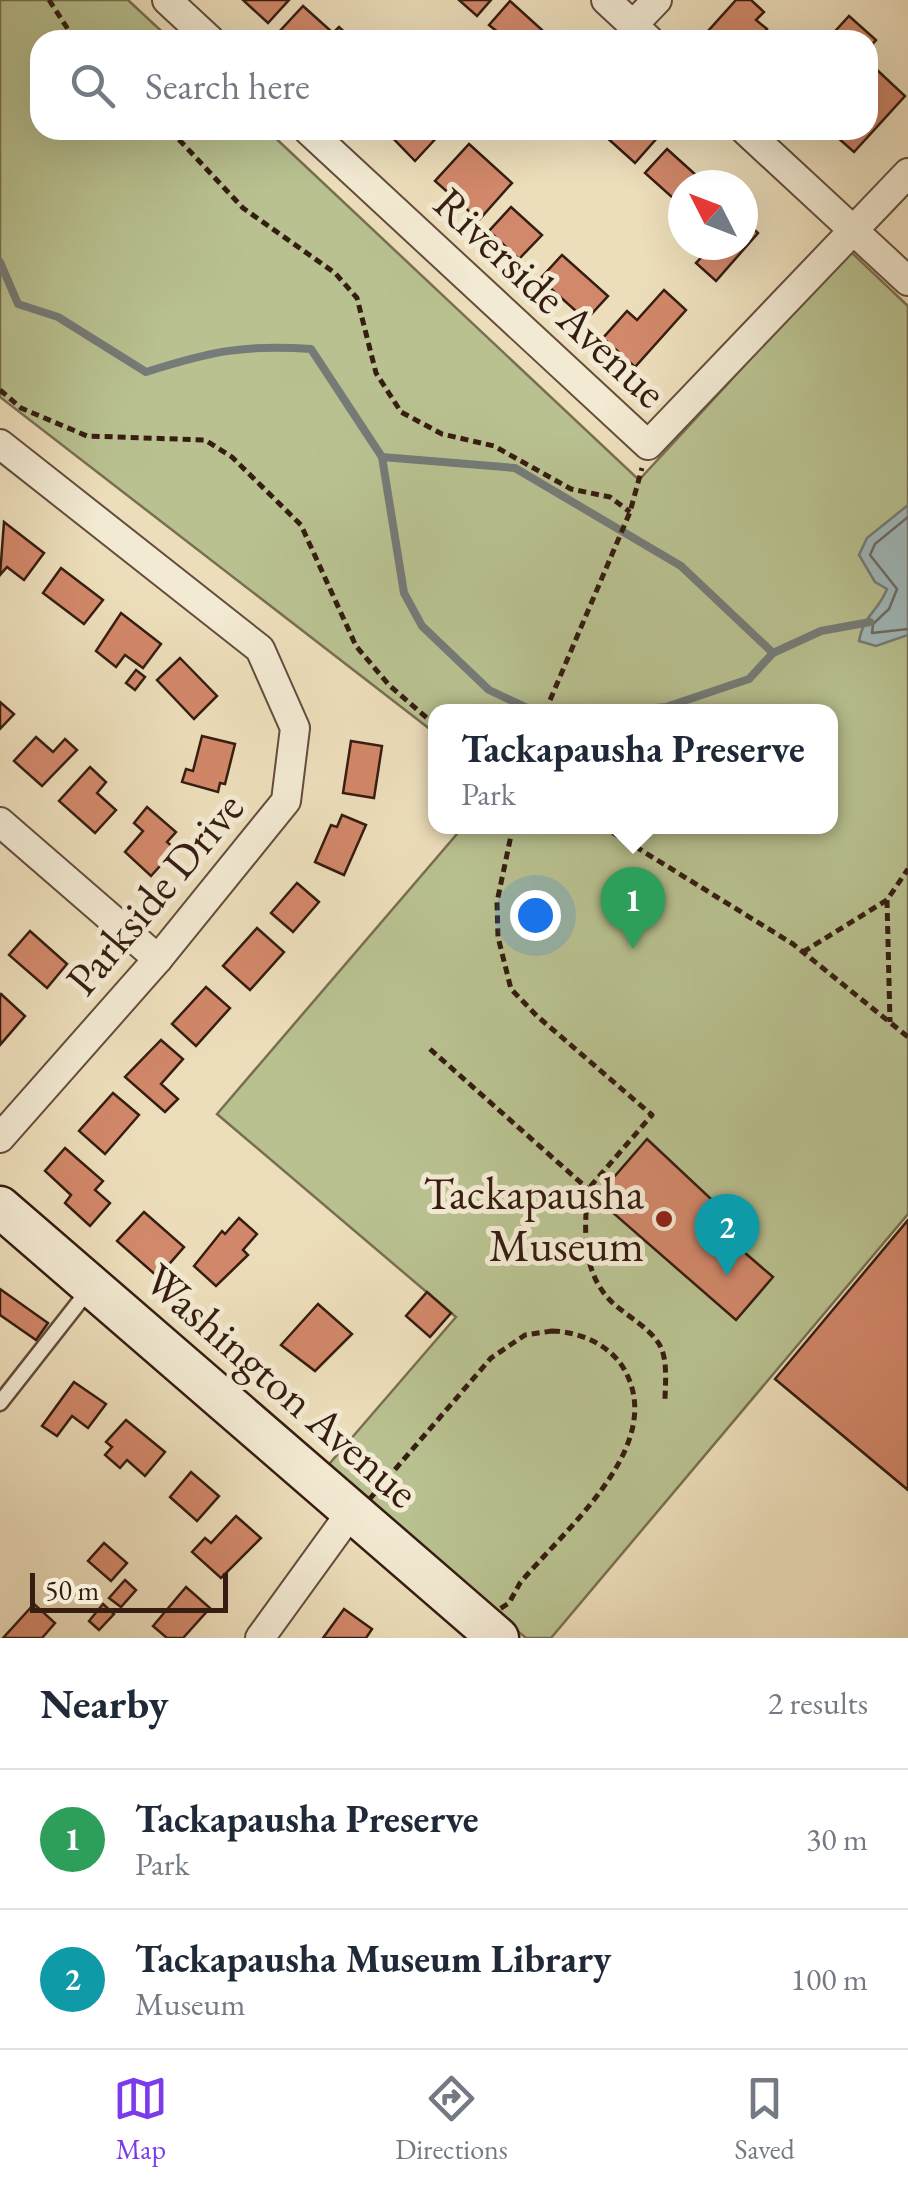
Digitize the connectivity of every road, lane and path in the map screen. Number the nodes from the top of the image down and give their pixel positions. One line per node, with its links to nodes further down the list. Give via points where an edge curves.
1 (48, 0): 5 (path)
2 (167, 0): 6 (street)
3 (606, 0): 7 (street)
4 (657, 0): 8 (street)
5 (68, 30)
6 (199, 30)
7 (638, 30)
8 (642, 30)
9 (179, 140): 18 (path, via 243,208 334,272 357,298 376,373 401,412 442,434 494,446 571,489 610,497)
10 (319, 140): 17 (street, Riverside Avenue)
11 (757, 140): 13 (street)
12 (908, 173): 13 (street)
13 (854, 231): 14 (street); 17 (street)
14 (908, 282)
15 (0, 390): 20 (path, via 22,408 87,436 205,440 232,457 301,525 356,646)
16 (0, 444): 27 (street, Parkside Drive, via 260,648 295,728 286,801)
17 (648, 445): 18 (path)
18 (629, 516): 19 (path)
19 (548, 704)
20 (428, 719)
21 (0, 822): 27 (street)
22 (511, 834): 32 (path, via 497,902 511,989 652,1114)
23 (615, 834): 26 (path)
24 (908, 869): 25 (path)
25 (887, 900): 26 (path); 28 (path)
26 (802, 952): 28 (path)
27 (158, 959): 31 (street, Parkside Drive)
28 (890, 1022): 29 (path)
29 (908, 1037)
30 (430, 1049): 32 (path)
31 (0, 1138)
32 (588, 1189): 35 (path, via 584,1230 591,1271 610,1301 657,1340)
33 (0, 1208): 34 (street, Washington Avenue)
34 (92, 1287): 36 (lane); 37 (street, Washington Avenue)
35 (665, 1402)
36 (0, 1403)
37 (359, 1507): 37 (path, via 491,1358 525,1335 545,1330 588,1338 614,1356 630,1382 636,1430 626,1457 509,1603 490,1615); 38 (street); 39 (street, Washington Avenue)
38 (260, 1638)
39 (498, 1638)

